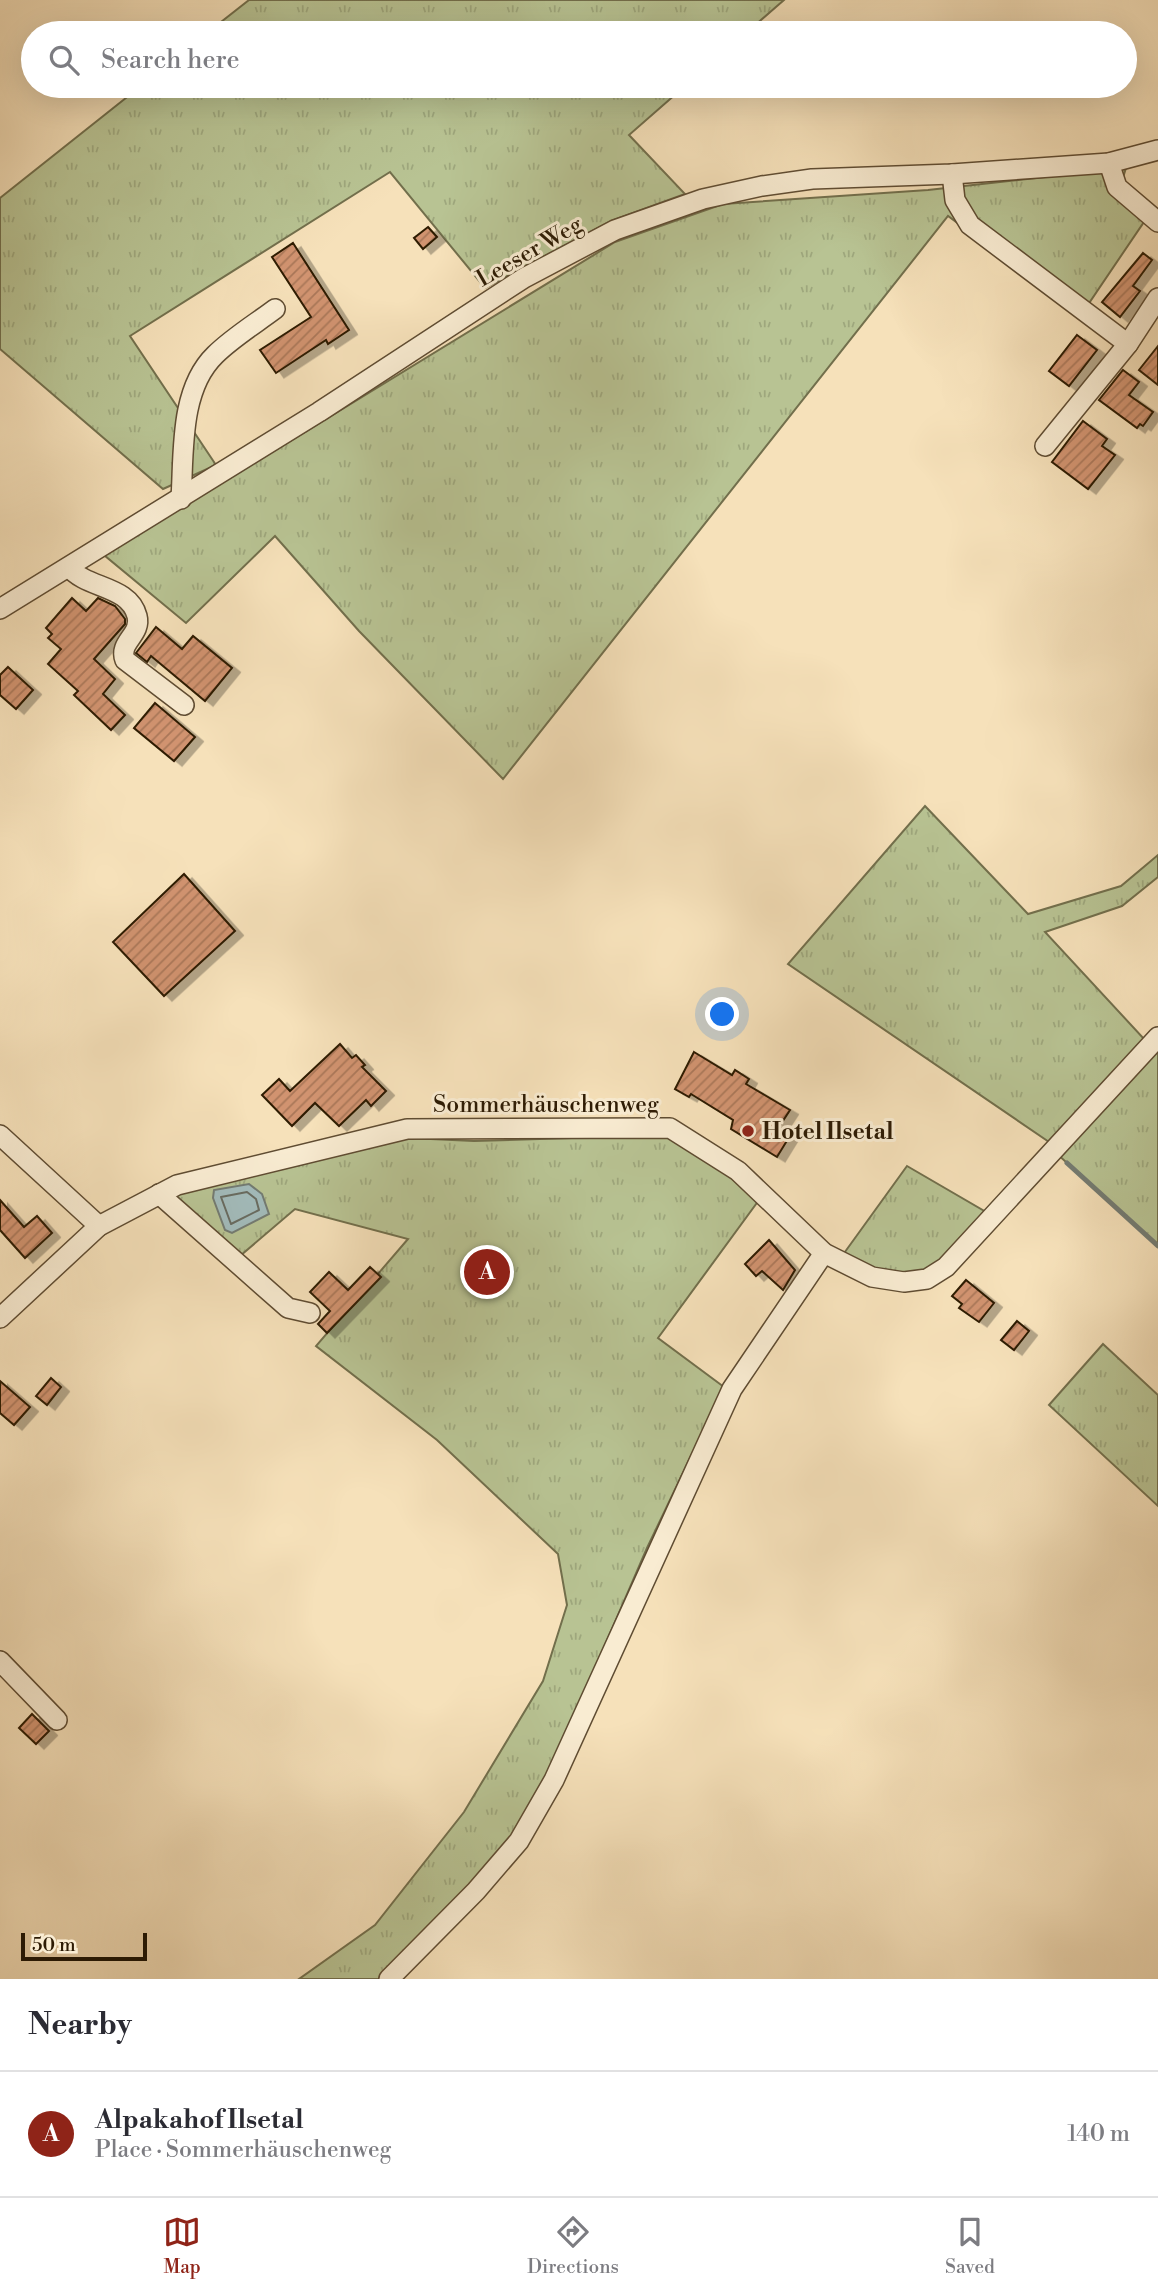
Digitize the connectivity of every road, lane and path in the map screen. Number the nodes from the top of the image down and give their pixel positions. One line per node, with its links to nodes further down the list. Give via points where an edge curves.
1 (1158, 150): 2 (street, Leeser Weg)
2 (1109, 163): 3 (street, Leeser Weg); 4 (street, via 1117,187)
3 (952, 174): 7 (street, via 955,200 970,225); 9 (street, Leeser Weg, via 812,179 749,188 615,230 524,278)
4 (1158, 222)
5 (1158, 298): 7 (street)
6 (275, 309): 9 (street, via 213,356 198,381 187,410)
7 (1128, 344): 8 (street)
8 (1045, 446)
9 (181, 499): 10 (street, Leeser Weg)
10 (69, 567): 11 (street, Leeser Weg); 12 (street, via 84,581 131,604 138,624 124,645 125,660)
11 (0, 609)
12 (184, 705)
13 (1158, 1037): 17 (street, Sommerhäuschenweg, via 946,1267 928,1279 904,1282 872,1277)
14 (0, 1135): 16 (street)
15 (159, 1194): 16 (street, Sommerhäuschenweg); 17 (street, Sommerhäuschenweg, via 190,1181 407,1129 670,1128 738,1171); 18 (street, via 288,1308)
16 (99, 1226): 19 (street, Sommerhäuschenweg)
17 (824, 1253): 22 (street, via 732,1389 554,1780 519,1841)
18 (310, 1313)
19 (0, 1318)
20 (0, 1661): 21 (street)
21 (57, 1720)
22 (389, 1979)

